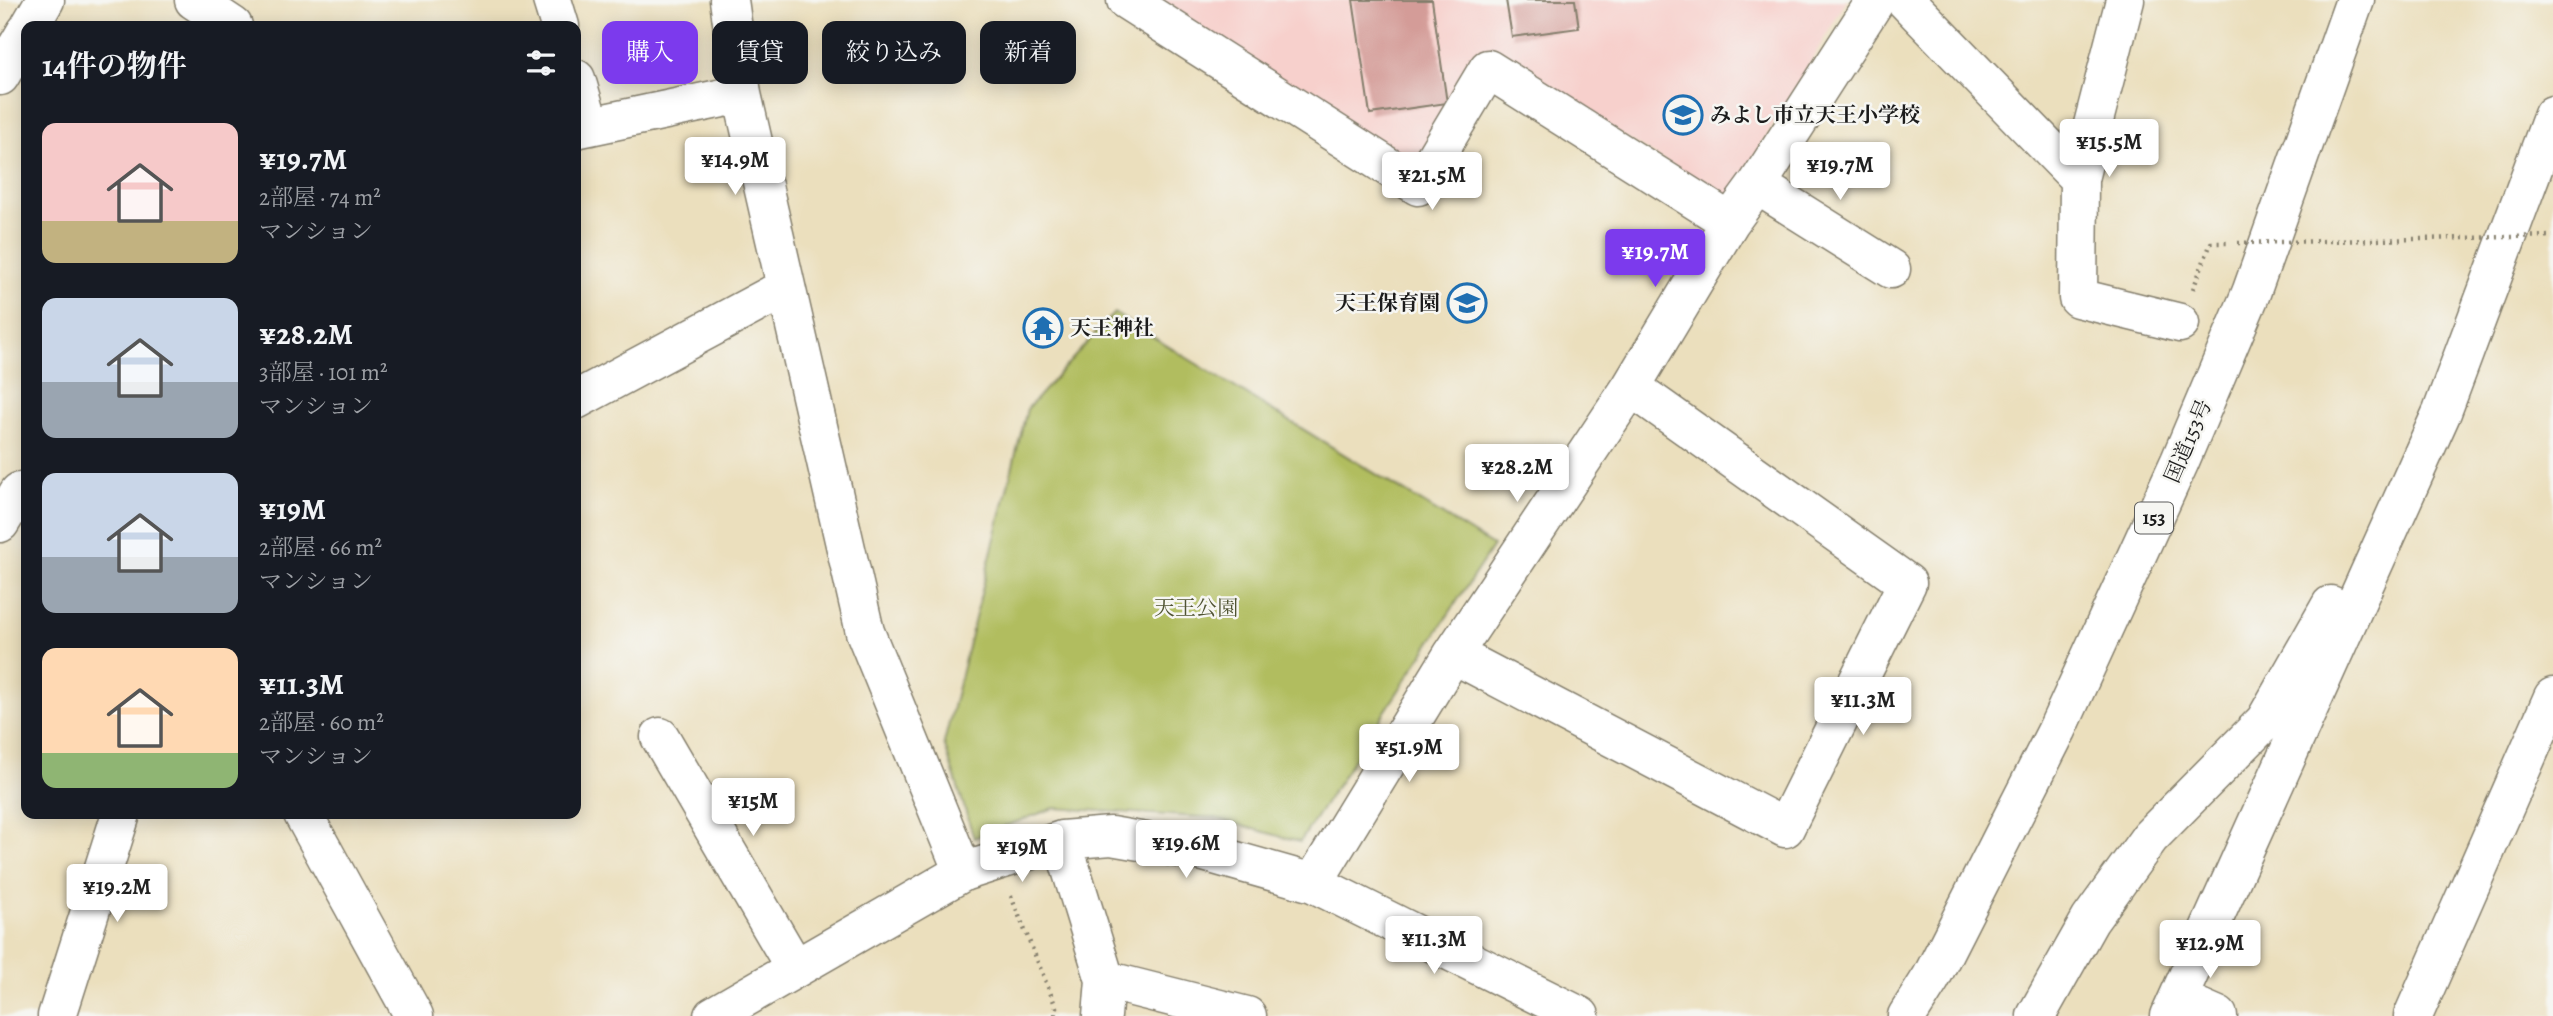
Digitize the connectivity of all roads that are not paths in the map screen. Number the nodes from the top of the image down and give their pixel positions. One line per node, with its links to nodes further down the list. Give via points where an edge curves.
1 (45, 0): 10 (main road)
2 (194, 0): 11 (main road)
3 (552, 0): 12 (main road)
4 (729, 0): 15 (main road)
5 (1126, 0): 20 (main road, via 1418,186 1488,69)
6 (1876, 0): 19 (main road)
7 (1905, 0): 18 (main road)
8 (2125, 0): 18 (main road)
9 (2355, 0): 36 (main road, 国道153号 / 153, via 2251,293 2180,461 2057,730)
10 (33, 21)
11 (226, 21)
12 (558, 21)
13 (21, 40): 14 (main road)
14 (0, 76)
15 (742, 94): 17 (main road); 22 (main road)
16 (2553, 116): 26 (main road)
17 (583, 128)
18 (2079, 179): 23 (main road, via 2078,298)
19 (1757, 185): 20 (main road); 21 (main road)
20 (1730, 222): 24 (main road)
21 (1891, 269)
22 (785, 288): 25 (main road); 33 (main road, via 865,632)
23 (2180, 323)
24 (1631, 387): 27 (main road); 27 (main road, via 1907,583 1785,828)
25 (581, 397)
26 (2442, 412): 39 (main road); 47 (main road, via 2265,721 2150,837 2090,920)
27 (1453, 654): 34 (main road)
28 (2553, 697): 49 (main road)
29 (660, 737): 35 (main road)
30 (119, 819): 40 (main road)
31 (306, 819): 41 (main road)
32 (1062, 840): 33 (main road); 34 (main road, via 1124,838 1204,852); 37 (main road)
33 (980, 867): 35 (main road)
34 (1313, 883): 44 (main road)
35 (795, 968): 38 (main road)
36 (1931, 978): 45 (main road, 国道153号 / 153); 46 (main road)
37 (1104, 998): 43 (main road)
38 (760, 1005): 42 (main road)
39 (2174, 1007): 48 (main road)
40 (57, 1016)
41 (414, 1016)
42 (713, 1016)
43 (1247, 1016)
44 (1580, 1016)
45 (1907, 1016)
46 (1927, 1016)
47 (2036, 1016)
48 (2218, 1016)
49 (2413, 1016)

